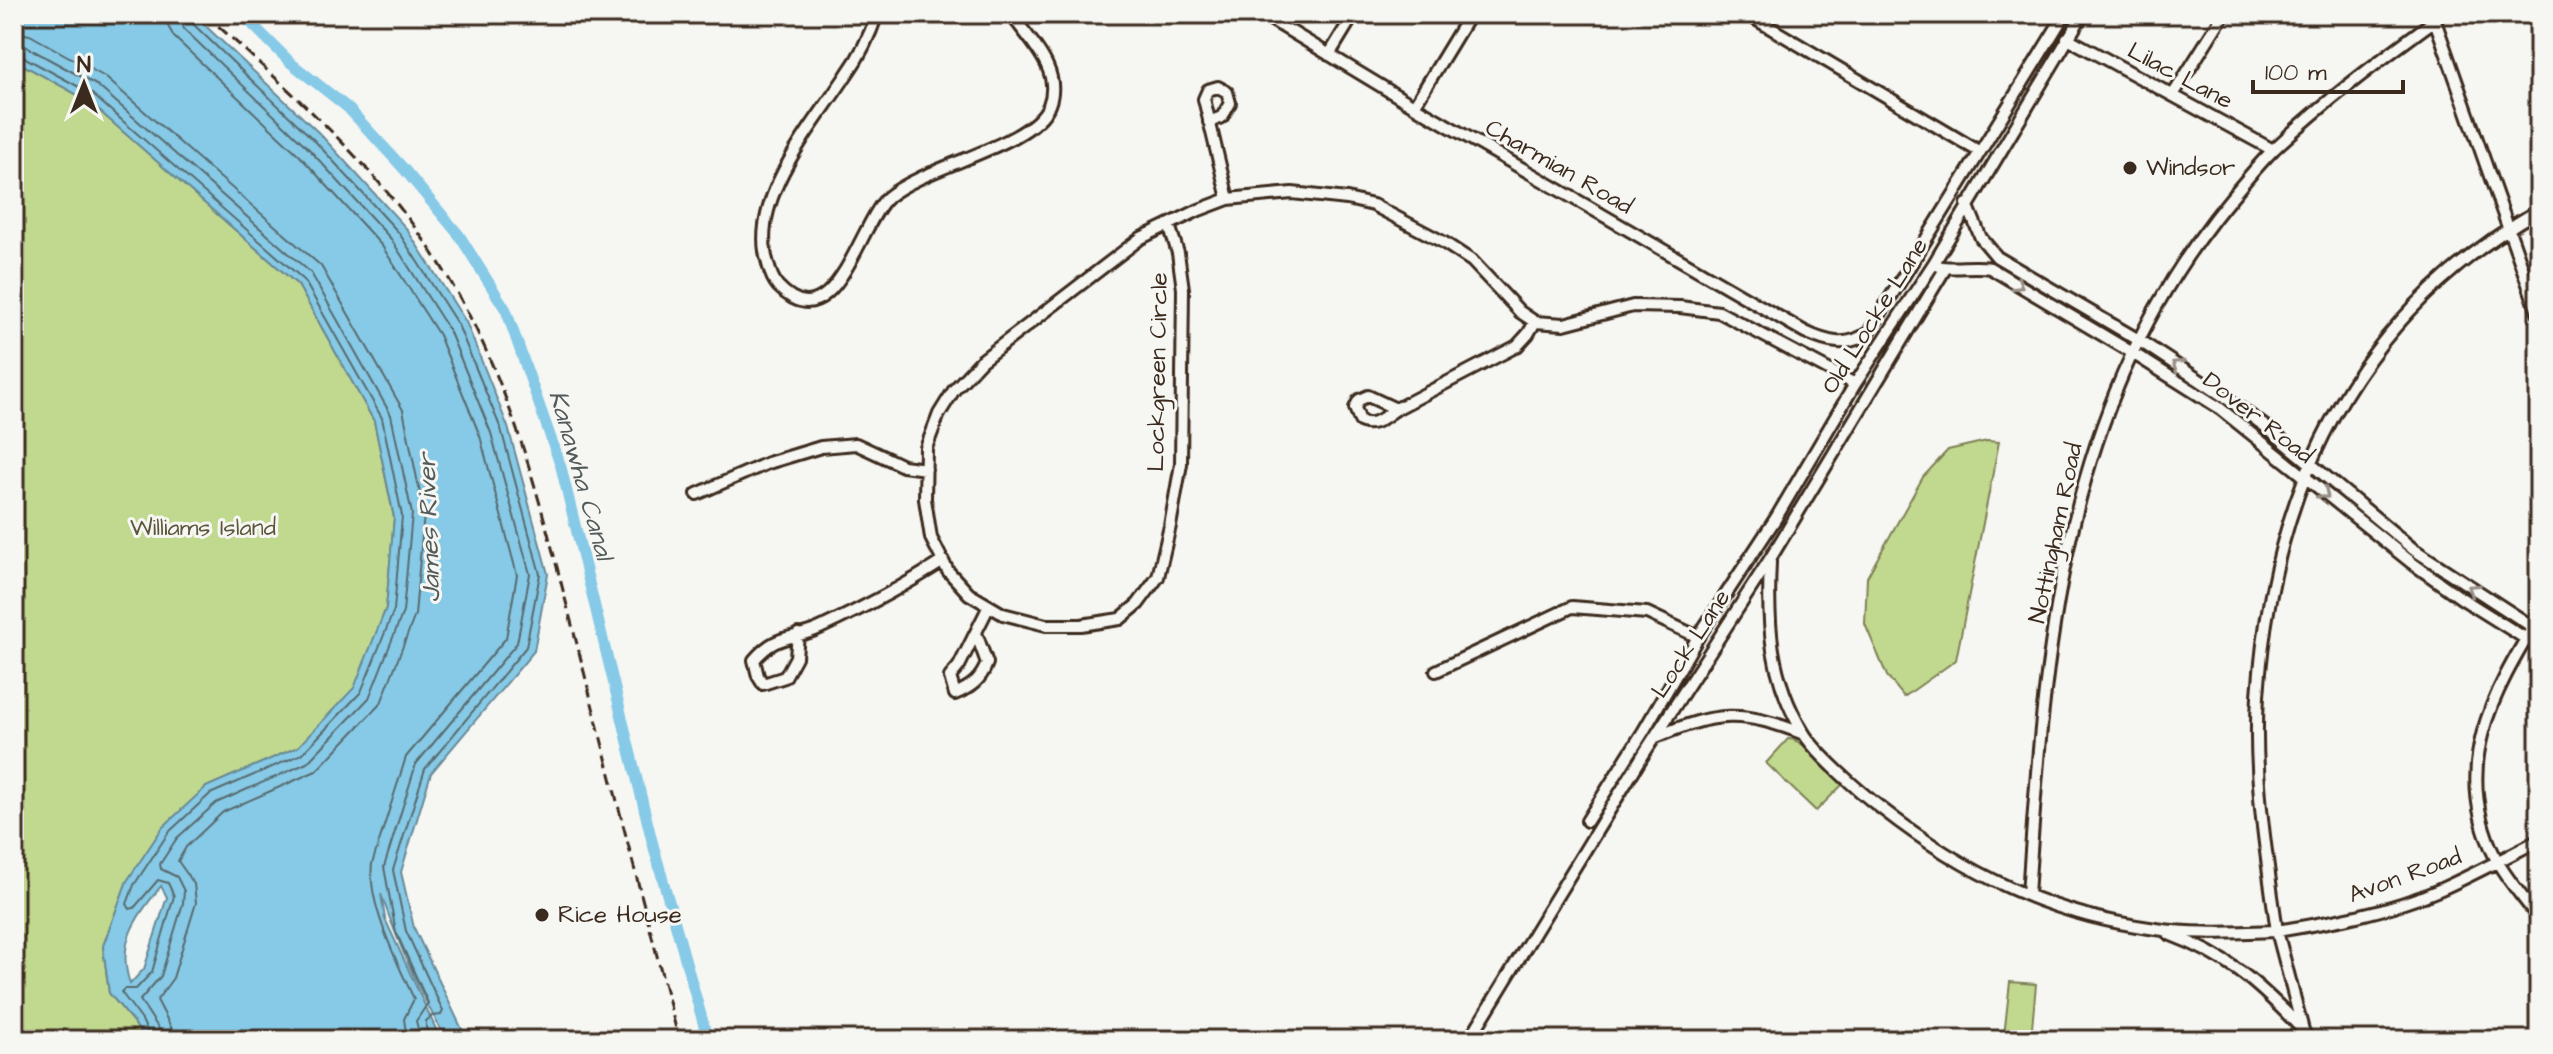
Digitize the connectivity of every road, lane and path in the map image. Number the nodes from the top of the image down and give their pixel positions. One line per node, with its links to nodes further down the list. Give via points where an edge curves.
1 (877, 14): 2 (street, via 849,72 786,167 767,213 763,249 772,278 805,301 820,299 833,289 889,197 1041,120 1052,96 1052,77)
2 (1011, 14)
3 (1262, 14): 12 (street, Charmian Road)
4 (1354, 14): 12 (street)
5 (1470, 14): 14 (street)
6 (1747, 14): 17 (street)
7 (2065, 14): 17 (street)
8 (2083, 14): 11 (street, Old Locke Lane)
9 (2224, 14): 13 (street)
10 (2434, 17): 16 (street, Nottingham Road); 22 (street)
11 (2067, 38): 13 (street, Lilac Lane); 19 (street, Old Locke Lane)
12 (1329, 55): 14 (street, Charmian Road)
13 (2173, 95): 16 (street, Lilac Lane)
14 (1414, 106): 17 (street, Charmian Road, via 1805,332 1841,343 1869,332)
15 (1209, 122): 18 (street)
16 (2273, 150): 27 (street, Nottingham Road, via 2198,240)
17 (1980, 152)
18 (1228, 199): 21 (street, Lockgreen Circle); 26 (street, Lockgreen Circle, via 1292,193 1373,205 1472,261)
19 (1967, 204): 23 (street, Old Locke Lane); 27 (street, Dover Road, via 1981,238 1997,257)
20 (2539, 210): 22 (street)
21 (1169, 225): 32 (street, Lockgreen Circle, via 1141,238 981,361 939,414 926,448); 39 (street, Lockgreen Circle, via 1183,289 1181,464 1158,577 1120,619 1046,625)
22 (2509, 227): 25 (street); 31 (street, via 2451,270 2395,327 2337,409)
23 (1934, 263): 24 (street); 29 (street, Old Locke Lane)
24 (1945, 269): 28 (street, Dover Road, one-way to 28, via 1990,268); 36 (street, Lock Lane)
25 (2539, 315)
26 (1535, 322): 29 (street, via 1564,324 1633,306 1719,312); 30 (street, via 1517,346)
27 (2137, 339): 28 (street, Nottingham Road); 31 (street, Dover Road, one-way to 27, via 2225,397)
28 (2131, 352): 33 (street, Dover Road, via 2218,407); 52 (street, Nottingham Road, via 2098,435 2072,530 2039,736)
29 (1855, 384): 35 (street, Old Locke Lane)
30 (1396, 409)
31 (2309, 463): 33 (street); 40 (street, Dover Road, one-way to 31, via 2413,549)
32 (926, 469): 34 (street, via 883,459 856,444 821,447); 38 (street, Lockgreen Circle, via 931,538)
33 (2303, 477): 44 (street, Dover Road, one-way to 44, via 2412,563); 55 (street, via 2274,586 2258,697 2261,811)
34 (697, 494)
35 (1776, 518): 36 (street); 43 (street, Old Locke Lane)
36 (1788, 525): 37 (street, Lock Lane)
37 (1770, 559): 47 (street, via 1771,649); 48 (street, Lock Lane)
38 (943, 561): 39 (street, Lockgreen Circle, via 969,594); 42 (street, via 882,599)
39 (989, 606): 41 (street)
40 (2537, 625): 44 (street)
41 (976, 633): 41 (street, via 950,677 955,694 983,675 987,663)
42 (798, 634): 42 (street, via 767,645 754,660 763,684 785,677 796,657)
43 (1698, 637): 46 (street, via 1647,613 1572,607); 49 (street, Old Locke Lane)
44 (2526, 639): 45 (street, Dover Road); 51 (street, via 2487,714 2477,761 2482,821)
45 (2539, 647)
46 (1436, 671)
47 (1804, 734): 48 (street, via 1755,717 1722,716); 52 (street, via 1866,797 1913,834 1966,868)
48 (1654, 738): 57 (street, Lock Lane)
49 (1587, 821)
50 (2539, 840): 51 (street, Avon Road)
51 (2497, 862): 53 (street); 55 (street, Avon Road, via 2404,903)
52 (2028, 895): 54 (street, via 2075,912)
53 (2539, 919)
54 (2159, 930): 55 (street, Avon Road); 56 (street, via 2225,959 2266,992)
55 (2277, 931): 56 (street)
56 (2305, 1035)
57 (1469, 1040)

